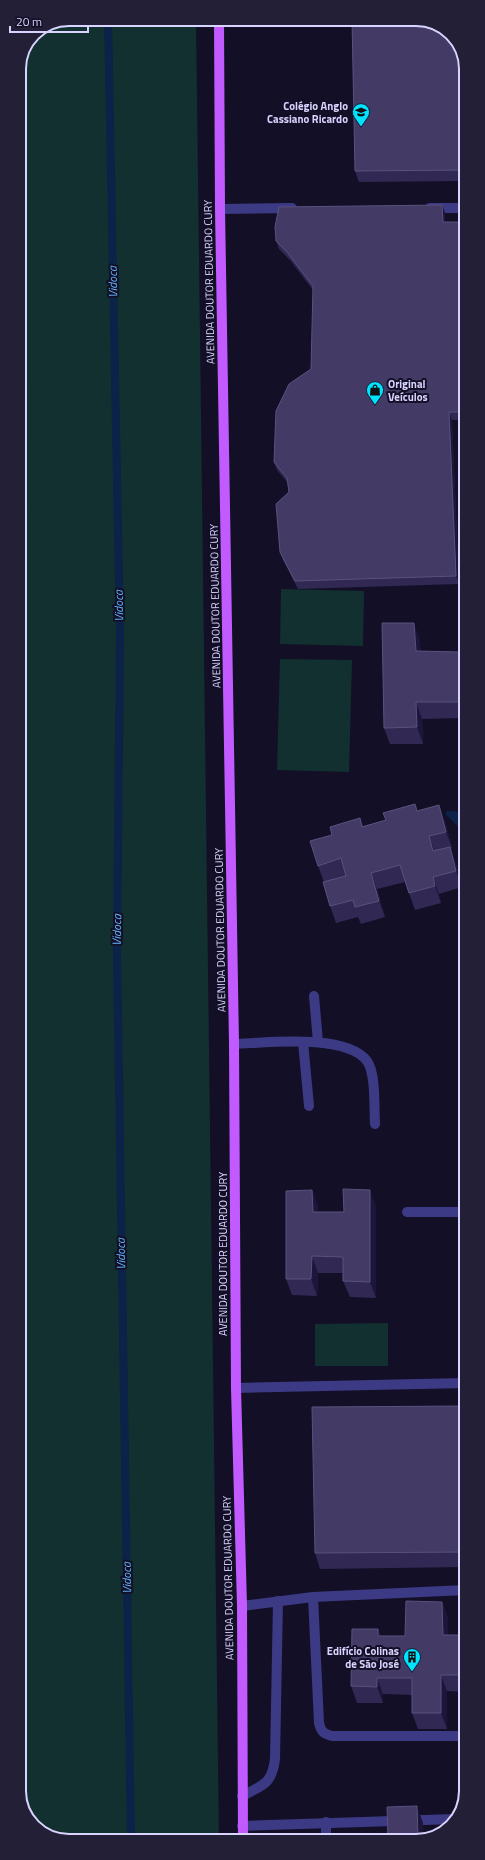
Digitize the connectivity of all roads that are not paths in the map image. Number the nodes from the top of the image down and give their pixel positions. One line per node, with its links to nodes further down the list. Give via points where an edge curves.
1 (219, 26): 5 (main road, AVENIDA DOUTOR EDUARDO CURY)
2 (299, 208): 5 (street)
3 (418, 208): 4 (street)
4 (459, 208)
5 (220, 209): 9 (main road, AVENIDA DOUTOR EDUARDO CURY)
6 (314, 996): 8 (street)
7 (303, 1042): 8 (street); 9 (street); 10 (street)
8 (318, 1042): 11 (street, via 345,1047 368,1061 372,1074)
9 (234, 1044): 15 (main road, AVENIDA DOUTOR EDUARDO CURY)
10 (309, 1106)
11 (375, 1124)
12 (407, 1212): 13 (street)
13 (459, 1212)
14 (459, 1383): 15 (street)
15 (236, 1388): 19 (main road, AVENIDA DOUTOR EDUARDO CURY)
16 (459, 1590): 17 (street)
17 (313, 1598): 18 (street); 20 (street, via 319,1723 324,1734)
18 (278, 1601): 19 (street); 21 (street, via 273,1772 266,1784)
19 (242, 1606): 21 (main road, AVENIDA DOUTOR EDUARDO CURY)
20 (459, 1736)
21 (242, 1796): 24 (main road, AVENIDA DOUTOR EDUARDO CURY)
22 (448, 1819): 23 (street)
23 (326, 1822): 24 (street); 26 (street)
24 (242, 1826): 25 (main road, AVENIDA DOUTOR EDUARDO CURY)
25 (243, 1834)
26 (326, 1834)

